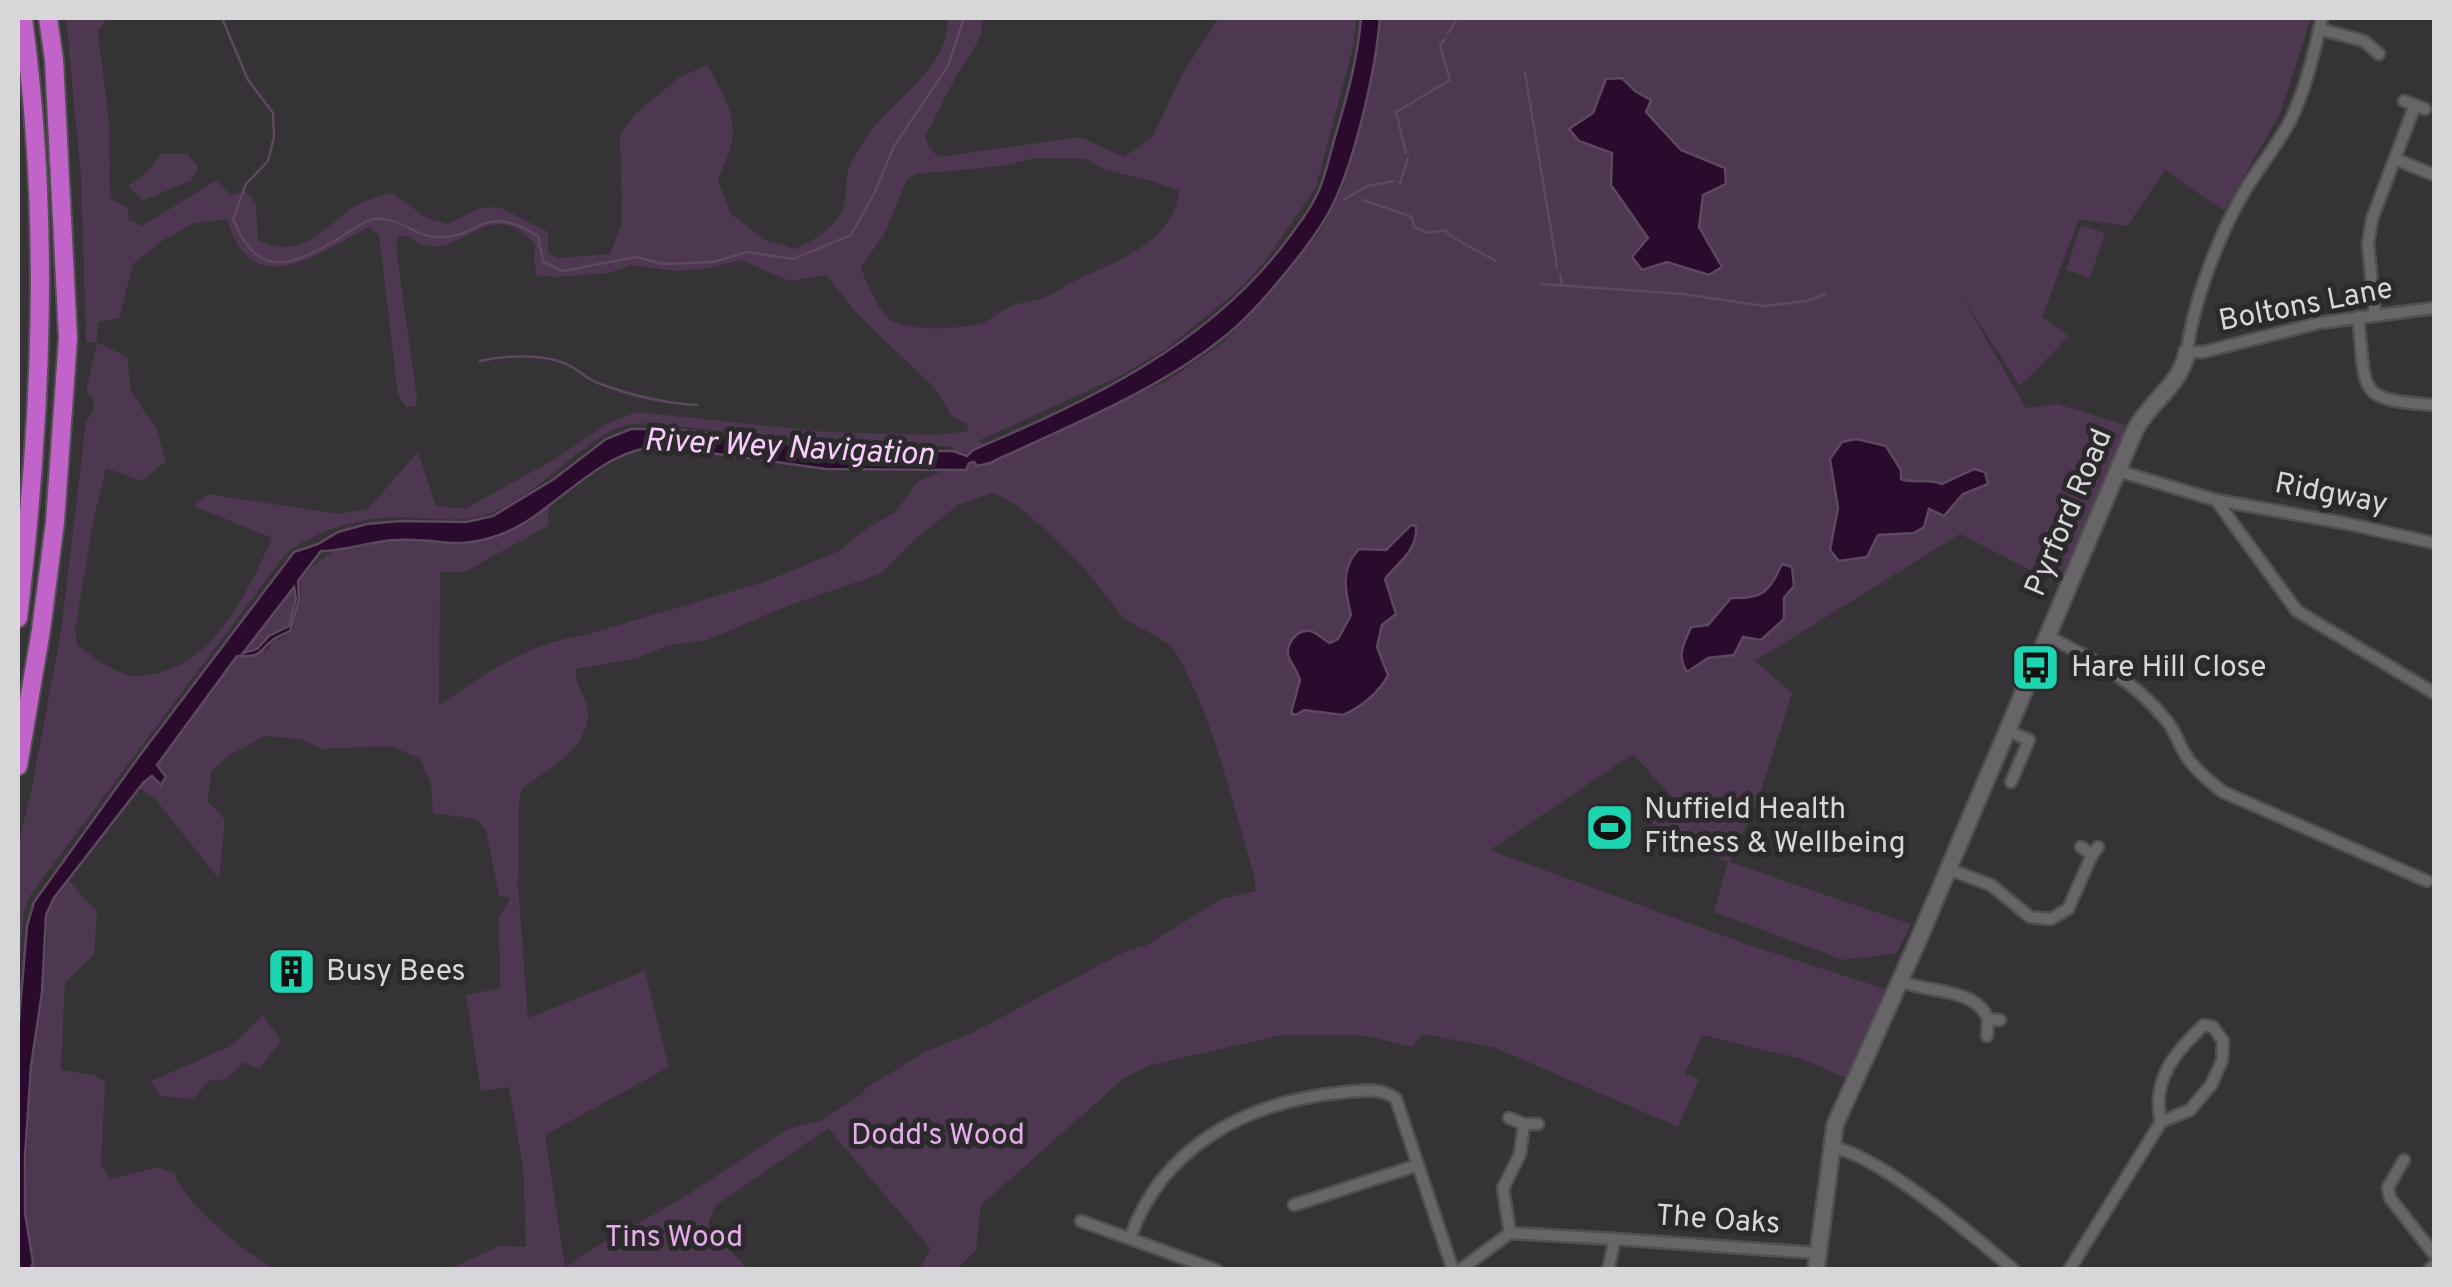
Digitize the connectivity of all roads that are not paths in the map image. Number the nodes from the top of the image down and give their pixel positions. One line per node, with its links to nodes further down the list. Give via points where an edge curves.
1 (23, 18): 16 (highway, via 39,187 42,312)
2 (48, 18): 20 (highway, via 68,338 56,522)
3 (2321, 23): 4 (street); 11 (street, Pyrford Road, via 2289,122 2226,230)
4 (2380, 54)
5 (2415, 105): 6 (street)
6 (2395, 159): 7 (street); 9 (street, via 2368,244)
7 (2434, 175)
8 (2434, 308): 9 (street, Boltons Lane)
9 (2375, 315): 10 (street, Boltons Lane)
10 (2358, 318): 11 (street, Boltons Lane); 12 (street, via 2369,389 2389,402)
11 (2187, 352): 13 (street, Pyrford Road, via 2175,381 2144,413)
12 (2434, 406)
13 (2118, 471): 14 (street, Ridgway); 17 (street, Pyrford Road)
14 (2216, 500): 15 (street, Ridgway); 18 (street, Ridgway, via 2297,611)
15 (2434, 543)
16 (18, 618)
17 (2047, 636): 19 (street, Pyrford Road); 24 (street, via 2134,686 2222,792)
18 (2434, 693)
19 (2006, 730): 21 (street, via 2029,740); 23 (street, Pyrford Road)
20 (18, 766)
21 (2012, 782)
22 (2081, 847): 23 (street, via 2095,851 2068,908 2051,918 2030,917 1991,885)
23 (1948, 869): 25 (street, Pyrford Road)
24 (2428, 881)
25 (1900, 981): 26 (street, via 1951,992 1981,1008 1994,1019); 31 (street, Pyrford Road)
26 (1987, 1036)
27 (1510, 1118): 29 (street)
28 (2162, 1122): 28 (street, via 2158,1091 2168,1066 2204,1025 2214,1027 2224,1040 2211,1085 2190,1110); 41 (street)
29 (1524, 1124): 30 (street); 36 (street, via 1520,1154 1502,1188)
30 (1538, 1124)
31 (1830, 1147): 40 (street, Pyrford Road); 45 (street, via 1854,1154 1940,1209)
32 (2404, 1160): 39 (street, via 2388,1187 2390,1198)
33 (1418, 1166): 34 (street); 37 (street, via 1389,1094 1278,1104 1226,1124 1179,1159 1153,1190); 43 (street)
34 (1294, 1205)
35 (1081, 1220): 37 (street)
36 (1510, 1233): 38 (street, The Oaks); 43 (street)
37 (1130, 1238): 42 (street)
38 (1615, 1239): 40 (street, The Oaks); 44 (street, The Oaks)
39 (2434, 1254)
40 (1816, 1261)
41 (2070, 1269)
42 (1216, 1270)
43 (1456, 1270)
44 (1608, 1270)
45 (2014, 1270)

